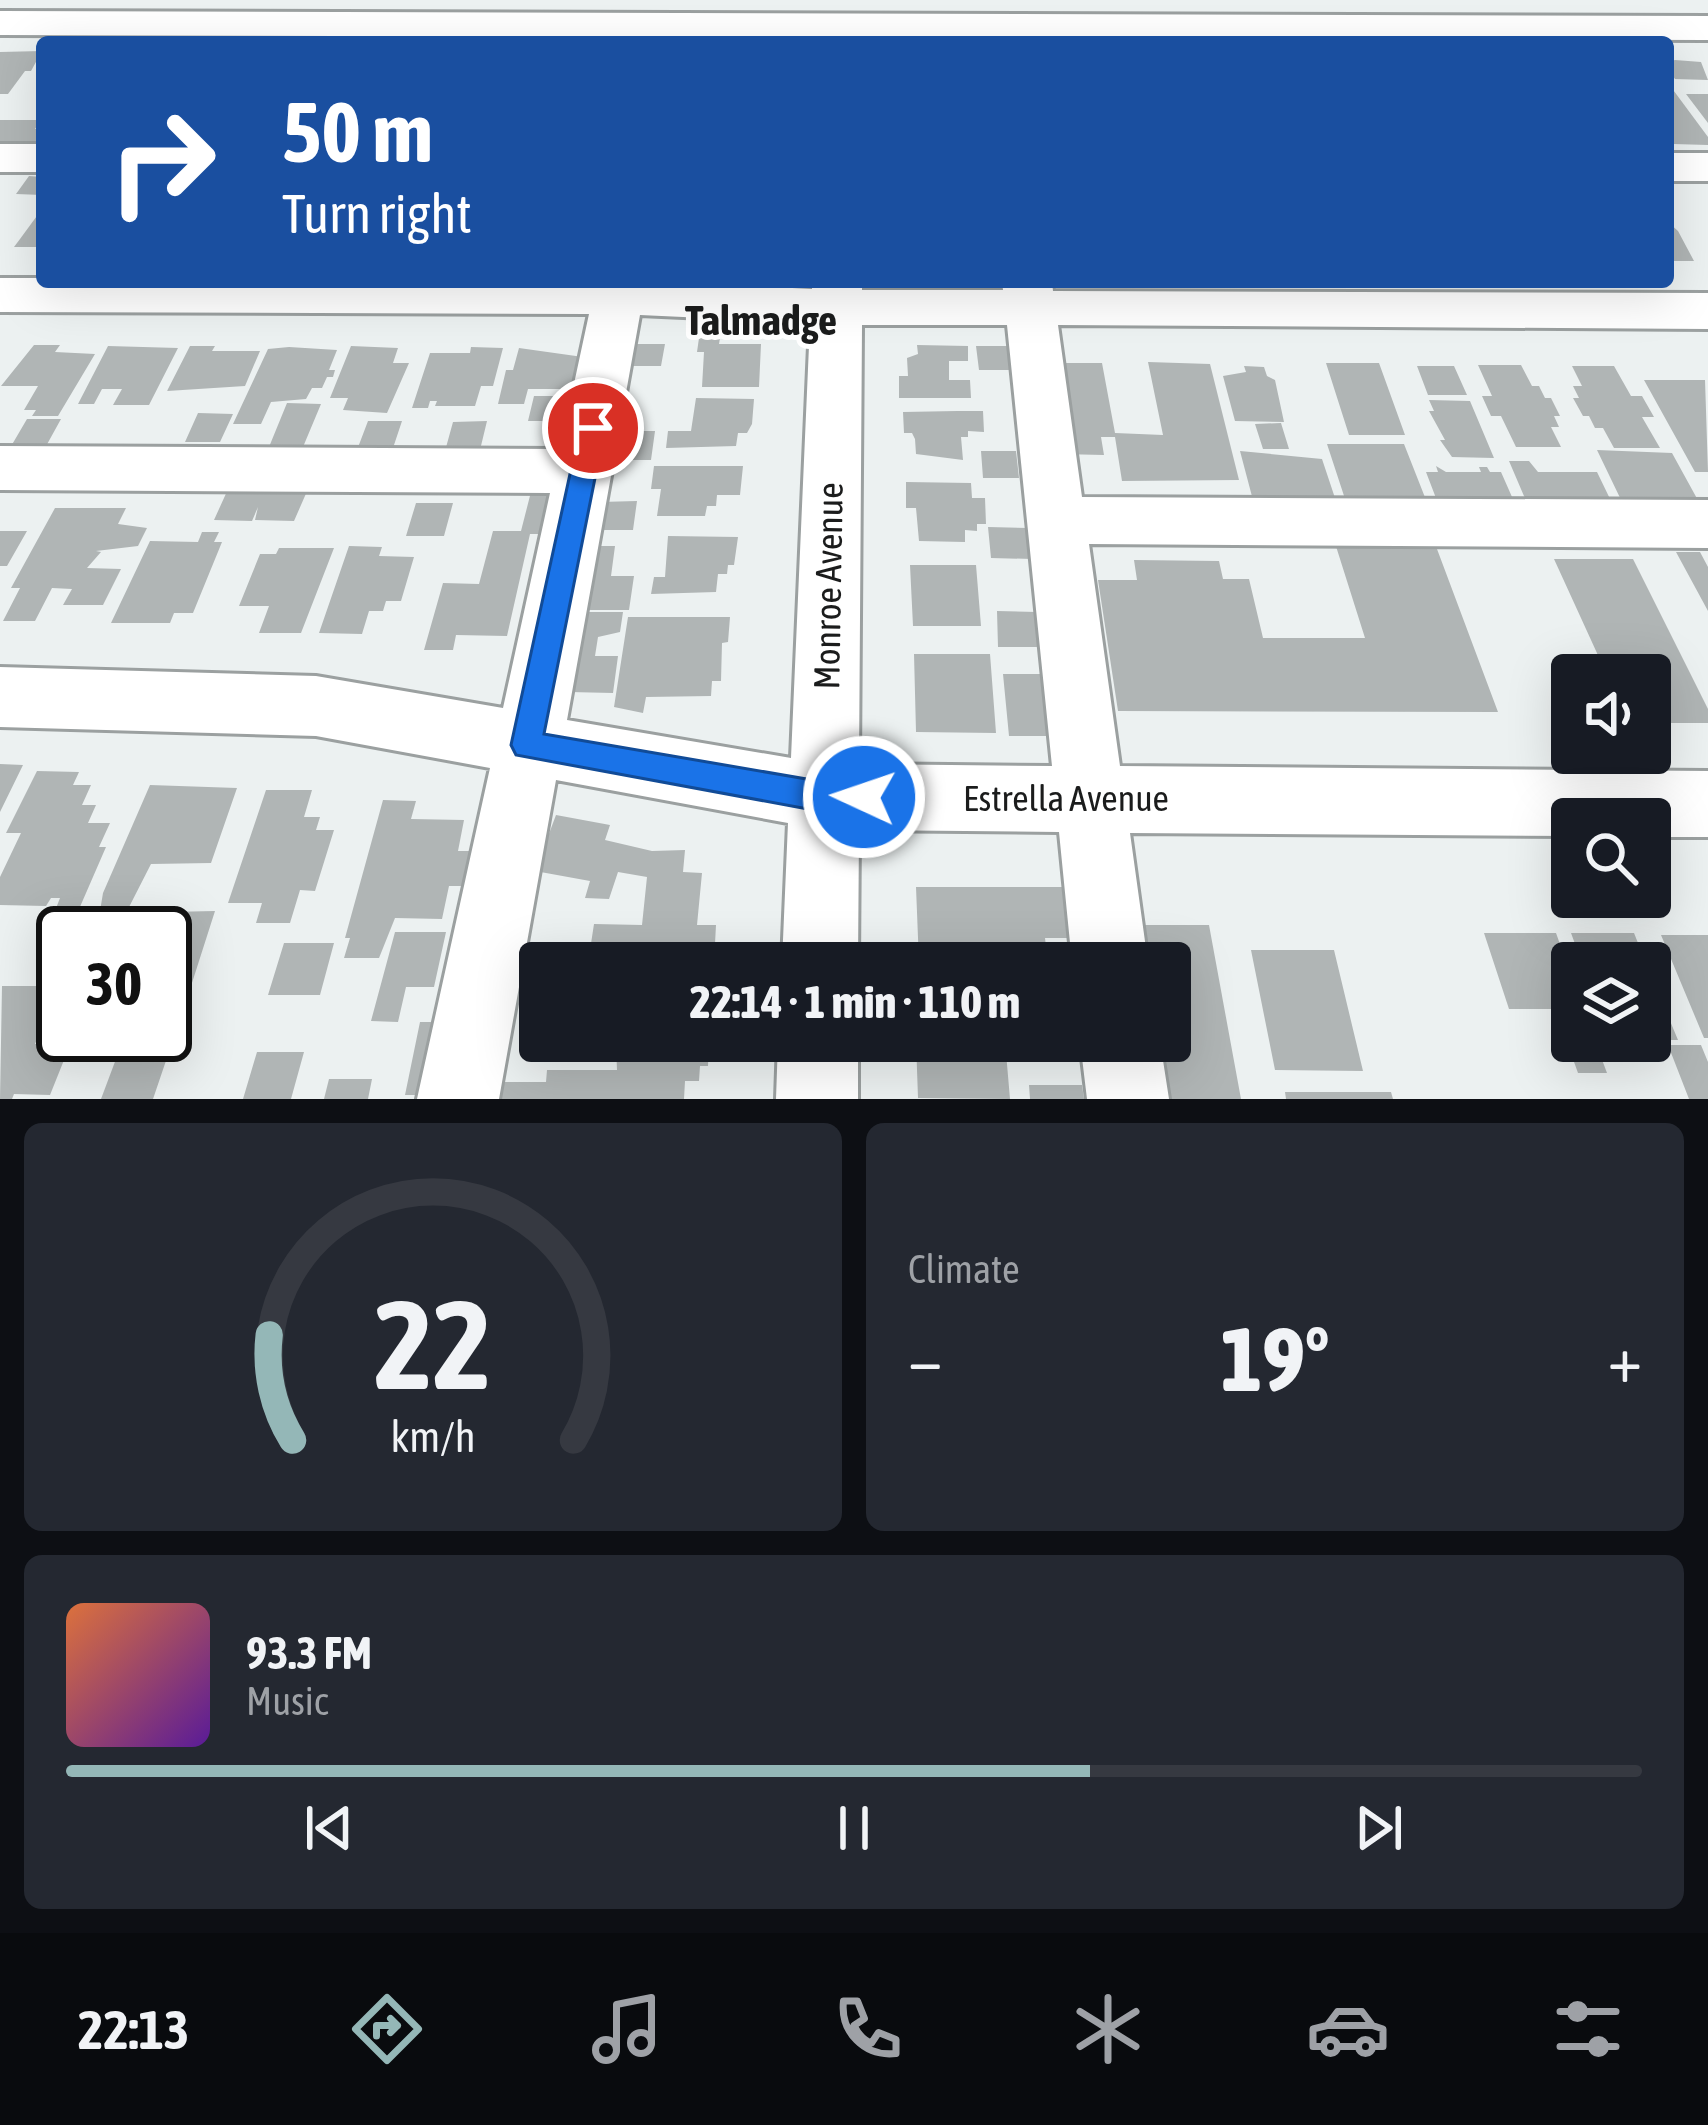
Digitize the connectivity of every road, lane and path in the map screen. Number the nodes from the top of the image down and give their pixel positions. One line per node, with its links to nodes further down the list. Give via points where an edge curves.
1 (852, 22): 2 (street); 3 (street)
2 (0, 23)
3 (1708, 28)
4 (0, 158): 5 (street)
5 (36, 158)
6 (1674, 166): 7 (street)
7 (1708, 167)
8 (620, 290): 9 (street); 11 (street); 14 (street)
9 (835, 294): 10 (street); 19 (street, Monroe Avenue)
10 (1028, 294): 12 (street); 15 (street)
11 (0, 295)
12 (1708, 311)
13 (0, 468): 14 (street)
14 (584, 471): 18 (street)
15 (1055, 520): 16 (street); 20 (street)
16 (1708, 524)
17 (0, 698): 18 (street, Estrella Avenue, via 316,706)
18 (526, 745): 19 (street, Estrella Avenue); 26 (street)
19 (824, 797): 20 (street, Estrella Avenue); 22 (street, Monroe Avenue)
20 (1089, 797): 21 (street, Estrella Avenue); 23 (street)
21 (1708, 804)
22 (821, 942)
23 (1107, 942)
24 (818, 1062): 27 (street)
25 (1123, 1062): 28 (street)
26 (458, 1099)
27 (817, 1099)
28 (1128, 1099)

